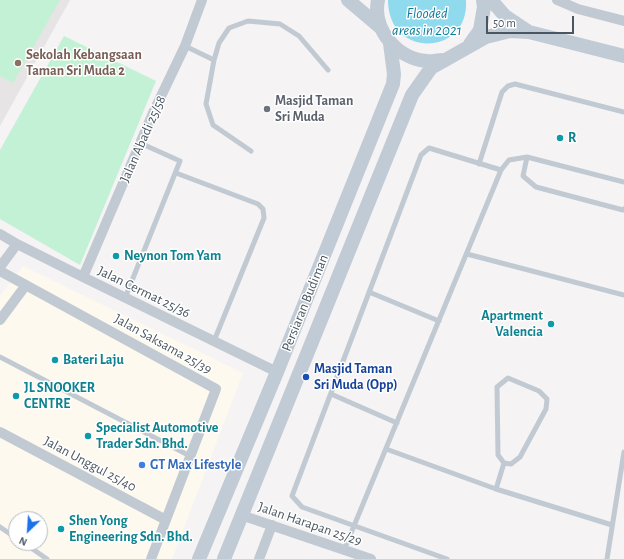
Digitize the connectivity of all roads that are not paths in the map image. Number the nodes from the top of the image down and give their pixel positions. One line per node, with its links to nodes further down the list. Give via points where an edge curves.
1 (202, 0): 12 (street, Jalan Abadi 25/58)
2 (348, 0): 9 (main road)
3 (378, 0): 9 (main road)
4 (483, 0): 13 (main road, via 480,30)
5 (491, 0): 10 (main road, via 505,16)
6 (557, 0): 7 (street)
7 (579, 4): 8 (street)
8 (624, 21)
9 (381, 28): 11 (main road)
10 (529, 32): 13 (main road, Persiaran Budiman, via 510,31 486,37); 14 (main road)
11 (390, 43): 15 (main road, via 407,56 420,60); 41 (main road, Persiaran Budiman, via 393,84)
12 (185, 46): 16 (lane); 19 (street, Jalan Abadi 25/58)
13 (466, 49): 15 (main road, Persiaran Budiman)
14 (624, 56)
15 (447, 59): 50 (main road, Persiaran Budiman, via 431,68 412,95)
16 (214, 60): 17 (lane, via 219,43 229,28 248,21 280,24 299,36); 20 (lane, via 206,104 213,125)
17 (328, 70)
18 (624, 112): 22 (lane, via 515,84 508,86 502,92)
19 (140, 143): 24 (lane, via 180,161); 32 (street, Jalan Abadi 25/58)
20 (251, 151)
21 (527, 157): 23 (lane, via 509,160); 25 (lane); 26 (lane, via 523,176 536,187)
22 (479, 164): 23 (lane); 34 (lane, via 429,148 421,155)
23 (502, 170): 29 (lane)
24 (176, 172): 36 (lane); 39 (lane, via 258,204 264,209 264,218)
25 (624, 182)
26 (624, 209)
27 (0, 234): 28 (street, Jalan Cermat 25/36)
28 (17, 244): 30 (street); 32 (street, Jalan Cermat 25/36)
29 (467, 254): 35 (lane); 38 (lane)
30 (0, 267)
31 (0, 271): 33 (street, Jalan Saksama 25/39)
32 (84, 278): 36 (street, Jalan Cermat 25/36)
33 (26, 285): 37 (street); 47 (street, Jalan Saksama 25/39, via 216,389)
34 (369, 292): 38 (lane); 42 (lane)
35 (624, 295)
36 (125, 298): 39 (street, Jalan Cermat 25/36)
37 (0, 320)
38 (439, 321): 43 (lane)
39 (214, 341): 41 (street, Jalan Cermat 25/36)
40 (0, 358): 47 (lane)
41 (277, 372): 59 (main road, Persiaran Budiman)
42 (331, 394): 43 (lane); 54 (lane, via 292,496 302,507)
43 (397, 423): 45 (lane)
44 (0, 432): 51 (street, Jalan Unggul 25/40)
45 (386, 449): 49 (lane); 54 (lane)
46 (624, 452): 53 (lane)
47 (190, 456): 51 (street, Jalan Saksama 25/39)
48 (504, 463): 48 (lane, via 498,455 497,387 508,378 538,391 547,399 546,409 520,457 511,464); 49 (lane)
49 (496, 489): 53 (lane)
50 (241, 515): 52 (street, Jalan Harapan 25/29); 60 (main road, Persiaran Budiman)
51 (166, 520): 58 (street, Jalan Saksama 25/39)
52 (272, 525): 55 (street, Jalan Harapan 25/29); 61 (street)
53 (612, 525): 64 (lane)
54 (354, 526): 55 (lane); 63 (lane)
55 (344, 550): 62 (street, Jalan Harapan 25/29)
56 (36, 551): 57 (lane)
57 (47, 559)
58 (151, 559)
59 (200, 559)
60 (224, 559)
61 (259, 559)
62 (371, 559)
63 (447, 559)
64 (607, 559)

